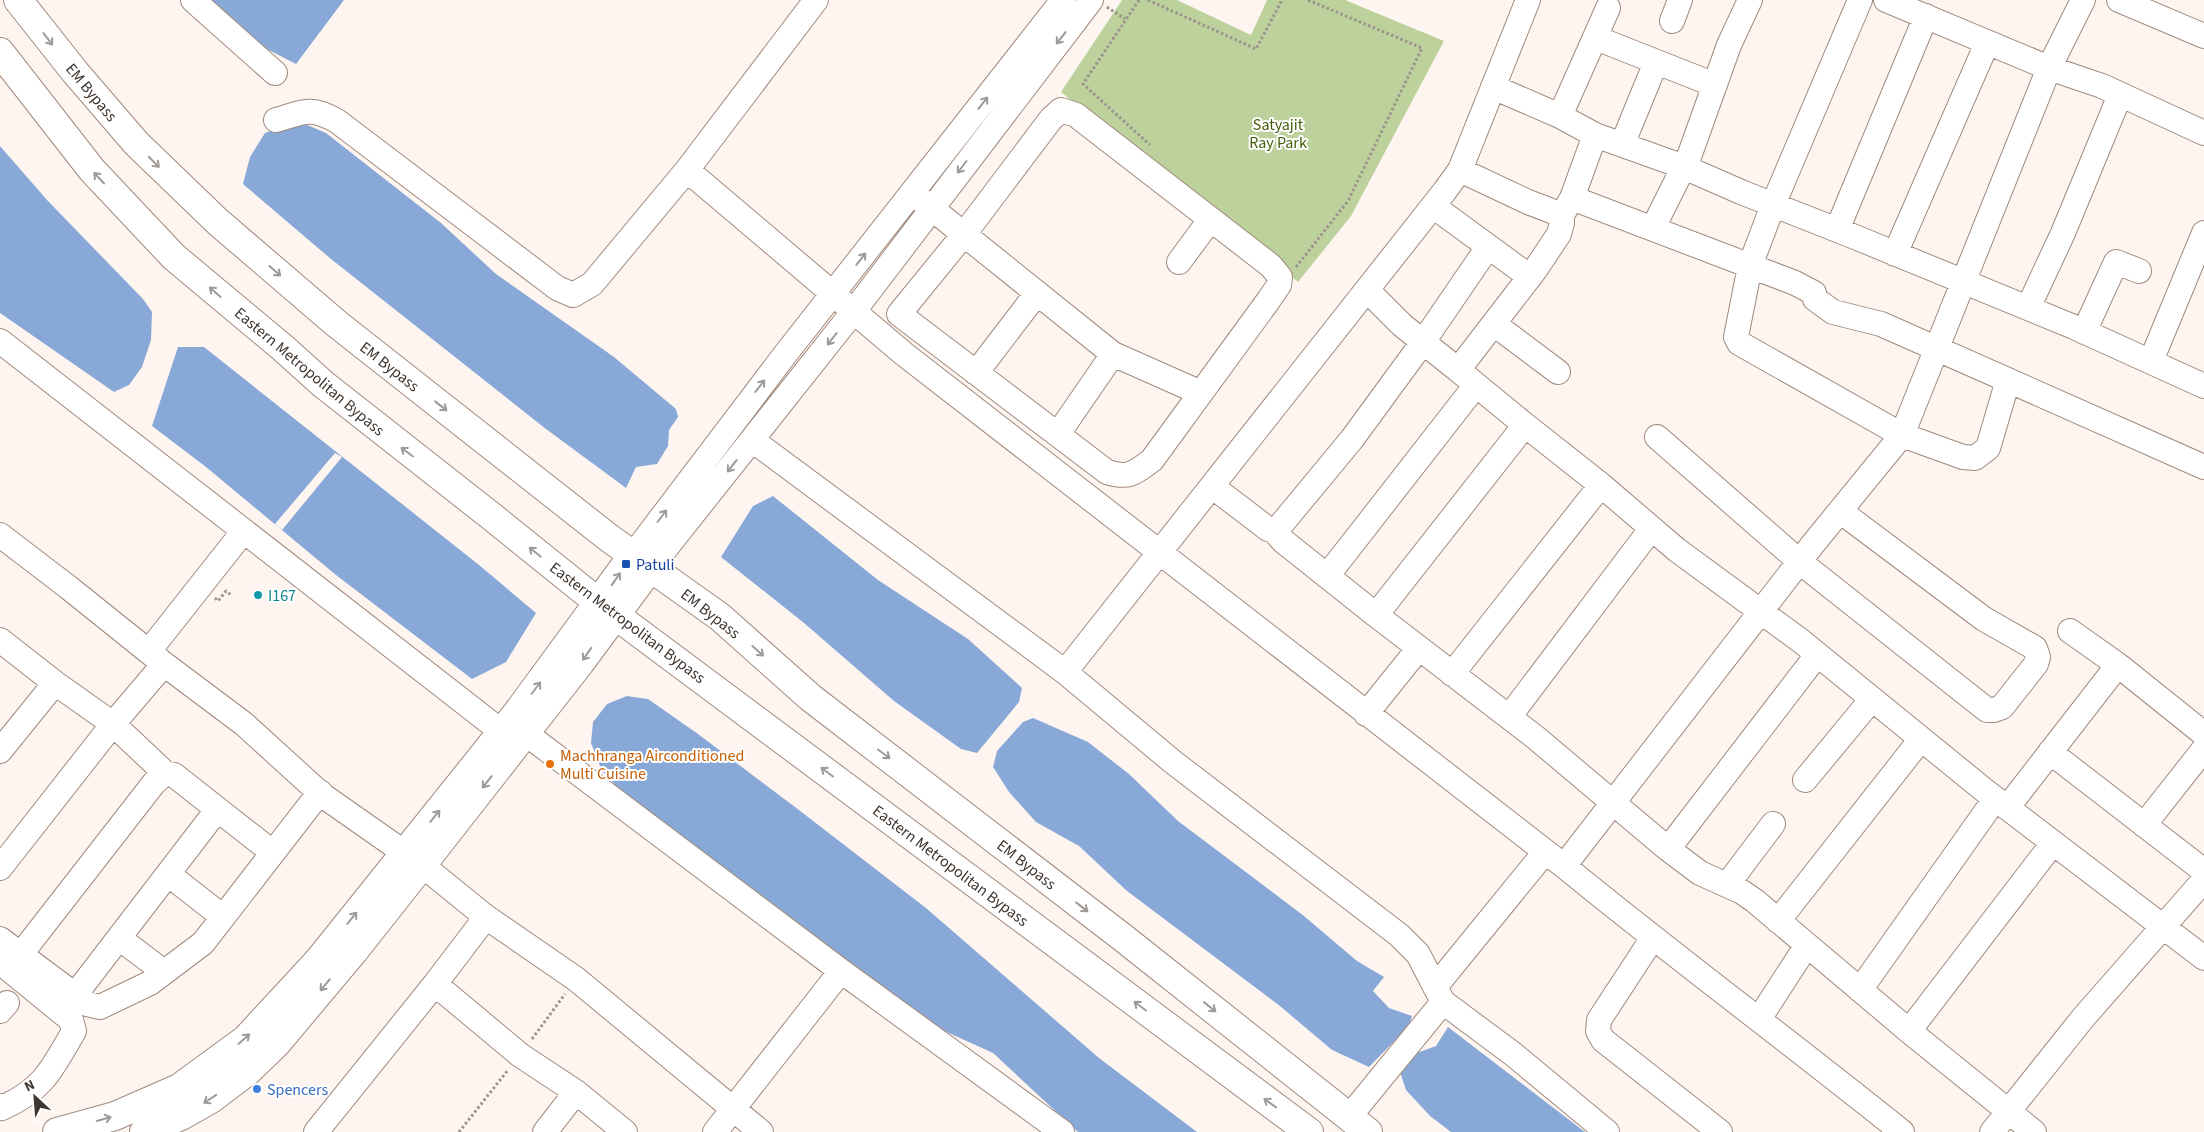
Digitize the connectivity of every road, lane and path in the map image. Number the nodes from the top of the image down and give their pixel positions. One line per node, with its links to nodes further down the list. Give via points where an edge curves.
1 (18, 0): 90 (main road, EM Bypass, one-way to 90, via 136,143 218,222 337,324)
2 (193, 0): 25 (street)
3 (816, 0): 36 (street)
4 (1064, 0): 23 (street)
5 (1091, 0): 23 (street, one-way to 23)
6 (1139, 0): 34 (path, via 1083,84)
7 (1148, 0): 8 (path, via 1256,49)
8 (1282, 0)
9 (1308, 0): 51 (path, via 1422,48 1348,201 1296,268)
10 (1528, 0): 27 (street)
11 (1750, 0): 26 (street)
12 (1860, 0): 39 (street)
13 (1886, 0): 17 (street)
14 (2083, 0): 24 (street)
15 (2119, 0): 18 (street)
16 (1608, 8): 19 (street)
17 (1926, 16): 20 (street); 45 (street)
18 (2204, 36)
19 (1596, 38): 22 (street); 29 (street)
20 (1987, 43): 24 (street); 49 (street)
21 (0, 52): 93 (main road, Eastern Metropolitan Bypass, one-way to 21, via 323,384 174,257 92,170)
22 (1656, 62): 26 (street); 33 (street)
23 (1028, 64): 38 (street, one-way to 23); 41 (street, one-way to 41)
24 (2049, 68): 28 (street); 55 (street)
25 (275, 73)
26 (1715, 85): 35 (street)
27 (1493, 87): 29 (street); 37 (street)
28 (2120, 95): 31 (street); 59 (street)
29 (1560, 116): 32 (street)
30 (276, 120): 36 (street, via 309,110 337,121 557,288 572,295 592,284)
31 (2204, 133)
32 (1595, 135): 33 (street); 42 (street)
33 (1622, 145): 35 (street)
34 (1157, 150)
35 (1684, 167): 39 (street); 44 (street)
36 (687, 170): 57 (street)
37 (1460, 170): 40 (street); 42 (street, via 1528,202)
38 (913, 193): 41 (street); 57 (street, one-way to 38)
39 (1773, 205): 45 (street); 52 (street)
40 (1433, 206): 48 (street); 56 (street)
41 (932, 207): 46 (street); 60 (street)
42 (1567, 207): 44 (street); 54 (street, via 1559,234)
43 (1210, 220): 46 (street, via 1076,115 1061,110); 50 (street); 74 (street, via 1272,266 1280,277 1279,285)
44 (1653, 228): 52 (street)
45 (1837, 230): 49 (street)
46 (965, 233): 58 (street); 70 (street, via 899,314)
47 (2204, 233): 67 (street)
48 (1488, 246): 54 (street); 64 (street)
49 (1895, 254): 55 (street)
50 (1179, 262)
51 (1288, 262)
52 (1750, 266): 65 (street, via 1807,289 1814,293 1814,299 1833,312 1882,324); 79 (street, via 1736,337 1739,343)
53 (2139, 271): 62 (street, via 2116,262)
54 (1530, 277): 61 (street)
55 (1962, 282): 59 (street); 65 (street)
56 (1367, 290): 64 (street); 83 (street)
57 (834, 293): 60 (street); 75 (street, one-way to 57)
58 (1037, 293): 66 (street); 70 (street)
59 (2028, 308): 62 (street)
60 (854, 311): 77 (street, one-way to 77); 89 (street)
61 (1494, 324): 68 (street); 69 (street)
62 (2084, 332): 67 (street)
63 (0, 342): 87 (street)
64 (1423, 342): 68 (street); 86 (street, via 1352,439)
65 (1935, 348): 71 (street); 79 (street)
66 (1113, 354): 74 (street); 78 (street)
67 (2150, 361): 73 (street)
68 (1458, 370): 72 (street)
69 (1558, 372)
70 (976, 373): 78 (street)
71 (2008, 380): 79 (street, via 1988,448 1975,458 1963,457); 81 (street)
72 (1476, 385): 76 (street); 92 (street)
73 (2204, 386)
74 (1201, 393): 78 (street, via 1152,460 1136,472 1121,476 1108,472)
75 (745, 406): 77 (street); 90 (street, one-way to 75)
76 (1526, 424): 82 (street); 95 (street)
77 (759, 432): 90 (street, one-way to 90); 102 (street)
78 (1058, 434)
79 (1902, 435): 84 (street)
80 (1657, 437): 91 (street)
81 (2204, 467)
82 (1601, 485): 85 (street); 103 (street)
83 (1213, 487): 86 (street); 89 (street)
84 (1840, 511): 91 (street); 91 (street, via 1984,619 2035,648 2036,664 2002,707 1987,710)
85 (1651, 529): 94 (street); 107 (street)
86 (1274, 531): 92 (street)
87 (243, 532): 100 (street); 109 (street)
88 (0, 535): 100 (street)
89 (1160, 552): 102 (street); 106 (street)
90 (642, 561): 93 (main road); 156 (main road, EM Bypass, one-way to 156, via 720,617 811,698 1122,937)
91 (1800, 562): 94 (street)
92 (1328, 576): 95 (street)
93 (607, 609): 109 (main road, via 580,663); 165 (main road, Eastern Metropolitan Bypass, one-way to 93)
94 (1760, 612): 99 (street); 119 (street)
95 (1376, 616): 98 (street)
96 (2070, 631): 101 (street)
97 (0, 640): 104 (street)
98 (1419, 648): 103 (street); 106 (street)
99 (1817, 655): 105 (street); 124 (street)
100 (157, 658): 108 (street); 117 (street, via 244,724)
101 (2118, 665): 110 (street); 114 (street)
102 (1065, 672): 149 (street, via 1173,762 1399,935 1418,954)
103 (1452, 674): 107 (street)
104 (55, 683): 108 (street); 113 (street)
105 (1872, 699): 111 (street); 116 (street)
106 (1366, 714): 126 (street)
107 (1509, 717): 119 (street)
108 (113, 724): 115 (street); 129 (street)
109 (514, 733): 127 (main road); 144 (street)
110 (2204, 734)
111 (1921, 739): 118 (street); 136 (street)
112 (2204, 749): 122 (street)
113 (0, 751)
114 (2050, 752): 118 (street); 122 (street)
115 (165, 773): 120 (street, via 174,775); 142 (street)
116 (1805, 780)
117 (320, 792): 125 (street); 127 (street)
118 (2001, 803): 123 (street); 147 (street)
119 (1614, 804): 124 (street); 128 (street)
120 (217, 810): 125 (street); 131 (street)
121 (1773, 824): 133 (street)
122 (2144, 825): 130 (street)
123 (2053, 844): 137 (street); 151 (street)
124 (1668, 849): 133 (street, via 1700,873)
125 (272, 852): 134 (street)
126 (1545, 852): 128 (street); 149 (street)
127 (413, 859): 135 (street); 157 (main road, one-way to 157, via 354,951 276,1044 248,1071 211,1099); 158 (main road, one-way to 127, via 115,1116 179,1088 246,1039)
128 (1564, 866): 140 (street)
129 (0, 868)
130 (2204, 871)
131 (168, 874): 134 (street); 138 (street)
132 (2204, 880): 137 (street)
133 (1727, 885): 136 (street, via 1755,901)
134 (223, 917): 145 (street, via 203,942)
135 (486, 917): 146 (street); 154 (street, via 576,979)
136 (1778, 921): 141 (street)
137 (2164, 928): 143 (street); 155 (street, via 2084,1018)
138 (119, 938): 145 (street); 148 (street)
139 (0, 939): 142 (street)
140 (1652, 939): 150 (street); 167 (street, via 1599,1020 1598,1031 1603,1040)
141 (1807, 945): 147 (street); 150 (street)
142 (10, 958): 148 (street); 153 (street, via 71,1020 74,1031 47,1077 21,1100)
143 (2204, 958)
144 (841, 971): 154 (street); 164 (street)
145 (164, 972): 148 (street, via 150,983 100,1007 87,1004)
146 (435, 984): 152 (street, via 520,1055); 159 (street)
147 (1860, 990): 151 (street)
148 (75, 995)
149 (1439, 995): 156 (street); 166 (street)
150 (1759, 1019): 168 (street)
151 (1908, 1031): 155 (street)
152 (576, 1092): 160 (street); 161 (street)
153 (0, 1106)
154 (732, 1109): 162 (street); 163 (street)
155 (2009, 1113): 169 (street); 170 (street)
156 (1358, 1124)
157 (148, 1131)
158 (57, 1132)
159 (316, 1132)
160 (545, 1132)
161 (626, 1132)
162 (715, 1132)
163 (761, 1132)
164 (1062, 1132)
165 (1309, 1132)
166 (1607, 1132)
167 (1720, 1132)
168 (1902, 1132)
169 (1992, 1132)
170 (2034, 1132)

